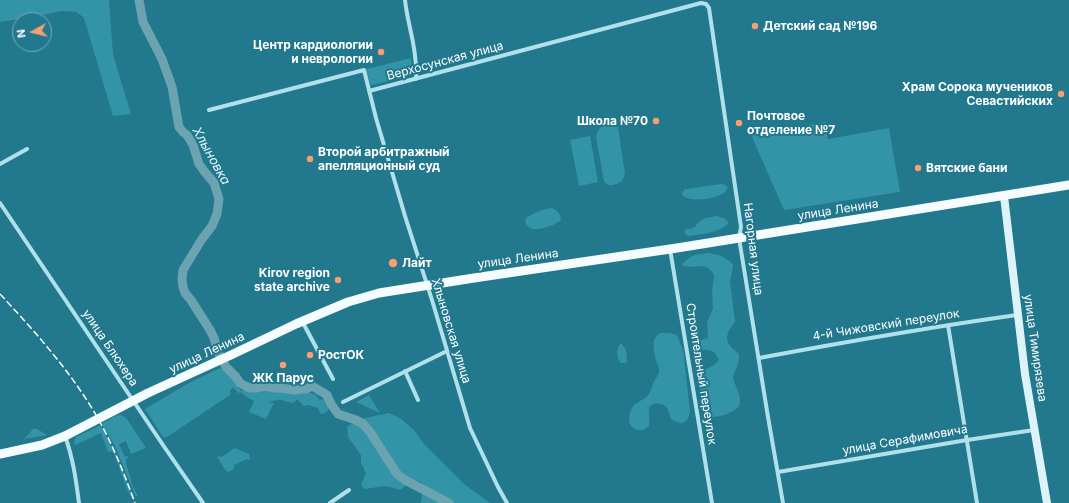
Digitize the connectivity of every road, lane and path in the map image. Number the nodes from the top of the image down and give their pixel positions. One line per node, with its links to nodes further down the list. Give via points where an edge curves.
1 (405, 0): 3 (street, via 414,44)
2 (701, 3): 3 (street, Верхосунская улица); 11 (street, Нагорная улица, via 709,8 741,227)
3 (416, 79): 4 (street, Верхосунская улица)
4 (369, 91): 5 (street, via 364,70); 13 (street, Хлыновская улица)
5 (209, 110)
6 (27, 149): 7 (street)
7 (0, 164)
8 (1069, 185): 9 (main road, улица Ленина)
9 (1004, 196): 11 (main road, улица Ленина); 14 (main road, улица Тимирязева)
10 (0, 203): 22 (street, улица Блюхера)
11 (739, 238): 12 (main road, улица Ленина); 18 (street, Нагорная улица)
12 (670, 249): 13 (main road, улица Ленина); 34 (street, Строительный переулок)
13 (427, 285): 15 (main road, улица Ленина, via 378,293); 17 (street, Хлыновская улица)
14 (1017, 315): 16 (street, 4-й Чижовский переулок); 24 (main road, улица Тимирязева)
15 (302, 321): 20 (street); 22 (main road, улица Ленина)
16 (948, 325): 18 (street, 4-й Чижовский переулок); 26 (street)
17 (447, 351): 19 (street); 33 (street, Хлыновская улица, via 470,428)
18 (759, 358): 28 (street, Нагорная улица)
19 (405, 371): 21 (street); 23 (street)
20 (333, 379)
21 (418, 400)
22 (134, 401): 25 (main road, улица Ленина); 31 (street, улица Блюхера)
23 (343, 402)
24 (1035, 430): 26 (street, улица Серафимовича); 37 (main road, улица Тимирязева)
25 (65, 436): 27 (main road, улица Ленина); 30 (street, via 70,449)
26 (967, 440): 28 (street, улица Серафимовича); 36 (street)
27 (0, 454)
28 (778, 472): 35 (street, Нагорная улица)
29 (349, 490): 32 (street)
30 (78, 503)
31 (204, 503)
32 (330, 503)
33 (507, 503)
34 (712, 503)
35 (783, 503)
36 (977, 503)
37 (1047, 503)

